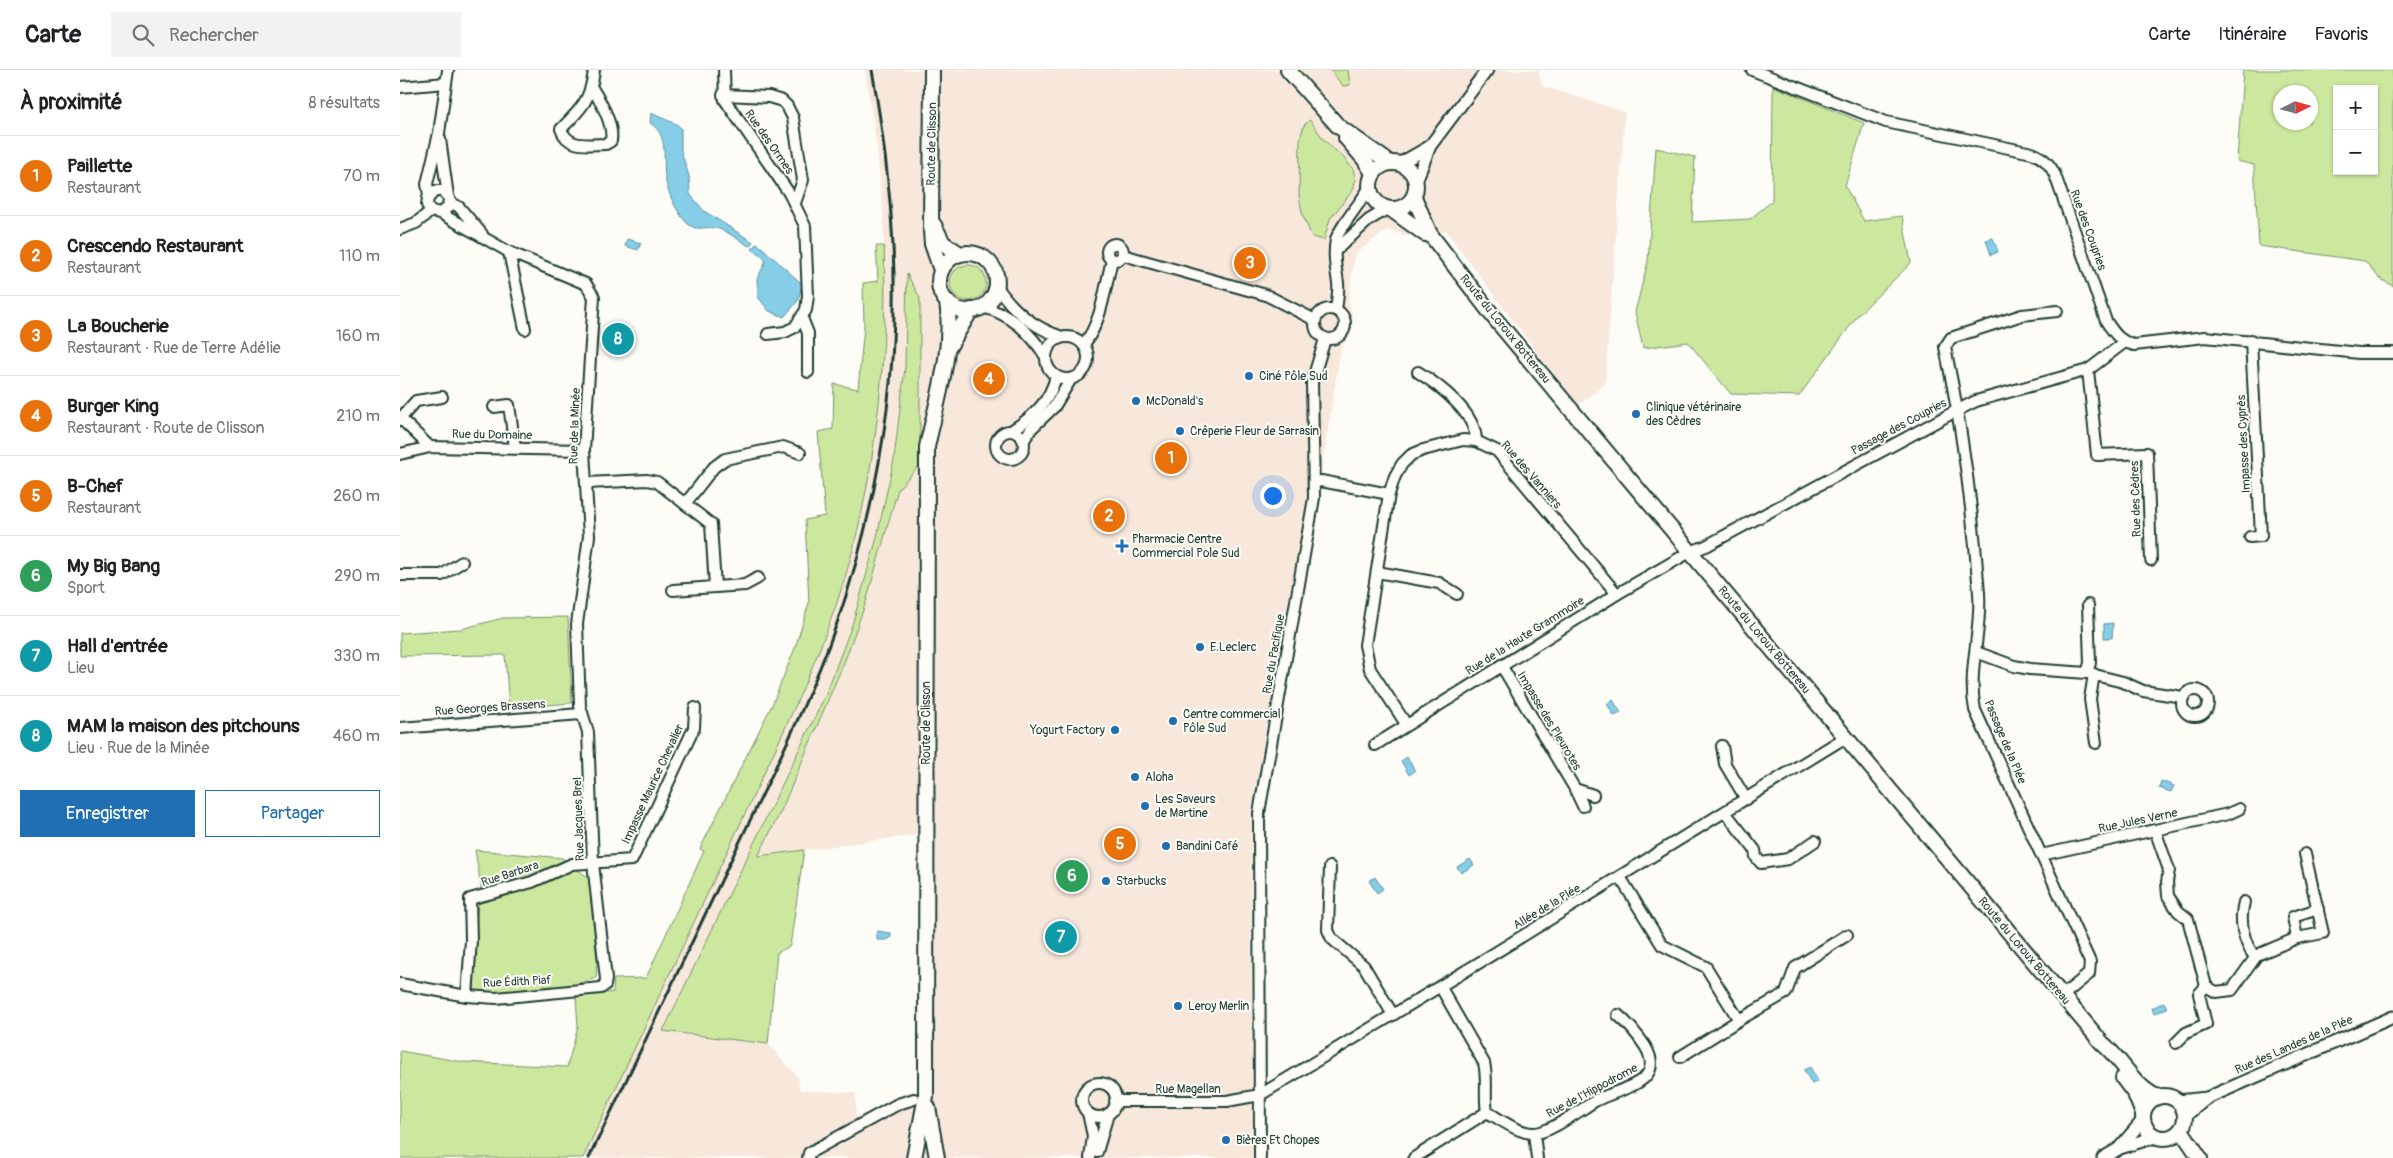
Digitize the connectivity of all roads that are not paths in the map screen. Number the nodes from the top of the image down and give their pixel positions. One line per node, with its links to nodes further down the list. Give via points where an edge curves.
1 (448, 70): 8 (street)
2 (594, 70): 10 (street)
3 (724, 70): 11 (street)
4 (932, 70): 25 (main road, Route de Clisson)
5 (1288, 70): 12 (main road)
6 (1487, 70): 14 (street)
7 (1752, 70): 47 (street, Rue des Coupries, via 1886,122 2041,157 2055,175 2106,321)
8 (446, 83): 9 (street); 13 (street)
9 (400, 87)
10 (592, 88): 10 (street, via 583,106 561,129 571,144 606,144 611,141 601,102)
11 (723, 94): 22 (street, Rue des Ormes); 22 (street, Rue des Ormes, via 769,97 787,106 793,118 803,180)
12 (1338, 126): 15 (main road); 16 (main road)
13 (440, 133): 19 (street, via 427,184); 21 (street)
14 (1430, 146): 15 (street); 17 (street)
15 (1394, 163): 16 (main road); 17 (main road, via 1410,170)
16 (1373, 173): 18 (main road)
17 (1416, 181): 20 (main road)
18 (1369, 188): 23 (main road, via 1373,199); 29 (street, via 1339,233)
19 (429, 195): 21 (street, via 439,190); 24 (street, via 427,205)
20 (1414, 197): 23 (main road, via 1405,207); 27 (main road, Route du Loroux Bottereau)
21 (449, 199): 24 (street, via 446,210); 28 (street, Rue de la Minée)
22 (795, 204): 40 (street, Rue des Ormes, via 805,226 807,246 808,296)
23 (1390, 210): 27 (main road, Route du Loroux Bottereau, via 1425,234); 29 (street, via 1369,220)
24 (436, 212): 26 (street); 28 (street, Rue de la Minée)
25 (931, 218): 31 (main road, Route de Clisson, via 943,243); 34 (main road, Route de Clisson, via 932,244)
26 (400, 229)
27 (1430, 234): 74 (main road, Route du Loroux Bottereau, via 1496,320)
28 (488, 240): 30 (street, Rue de la Minée)
29 (1336, 250): 38 (street)
30 (509, 252): 42 (street); 66 (street, Rue de la Minée, via 586,284 594,297)
31 (960, 254): 34 (main road, via 950,258); 35 (main road, via 975,254 986,259 996,275)
32 (1123, 255): 33 (street); 33 (street, via 1120,245 1112,245 1107,254); 41 (street, via 1266,295)
33 (1112, 260): 48 (street, via 1092,332)
34 (941, 270): 36 (main road, via 939,287)
35 (996, 285): 37 (main road, via 994,295); 44 (street, via 1029,321)
36 (947, 301): 37 (main road, via 960,310); 49 (main road, Route de Clisson)
37 (976, 309): 49 (main road, Route de Clisson); 51 (street, via 1008,316 1026,331)
38 (1336, 310): 41 (street, via 1323,311); 45 (street, via 1344,320 1344,330 1337,338)
39 (2057, 312): 59 (street, Passage de la Plée, via 2022,315 1951,338 1945,347)
40 (802, 318): 43 (street, via 785,332); 53 (street, Rue des Ormes, via 808,333)
41 (1315, 320): 45 (street, via 1316,331)
42 (524, 329)
43 (768, 334)
44 (1062, 337): 48 (street, via 1074,338); 51 (street, via 1049,346)
45 (1325, 339): 70 (street, Rue du Pacifique, via 1312,382)
46 (2251, 340): 47 (street, via 2205,337 2134,345); 50 (street, via 2359,353); 73 (street, Impasse des Cyprès, via 2261,536)
47 (2125, 342): 52 (street, Passage des Coupries)
48 (1084, 344): 56 (street, via 1089,356 1087,367)
49 (947, 352): 130 (main road, Route de Clisson, via 927,447)
50 (2393, 352)
51 (1046, 357): 55 (street, via 1048,368)
52 (2088, 370): 59 (street, Passage des Coupries, via 1976,401); 75 (street, Rue des Cèdres, via 2097,455 2147,453)
53 (808, 372)
54 (1418, 372): 63 (street, via 1443,388 1474,424)
55 (1056, 376): 56 (street); 61 (street, via 1046,402)
56 (1071, 379): 62 (street, via 1054,407)
57 (442, 397): 60 (street, via 416,401)
58 (494, 407): 65 (street, via 508,405)
59 (1958, 410): 74 (street, Passage des Coupries); 85 (street, Passage de la Plée, via 1979,593)
60 (400, 419): 64 (street)
61 (1011, 431): 62 (street); 62 (street, via 997,440 996,448 1003,458 1019,457 1024,450)
62 (1024, 440)
63 (1476, 441): 71 (street, via 1457,441 1411,455 1395,476); 83 (street, Rue des Vanniers, via 1497,451)
64 (430, 447): 65 (street, Rue du Domaine); 68 (street, Rue du Domaine)
65 (515, 448): 66 (street, Rue du Domaine)
66 (584, 450): 69 (street, Rue de la Minée)
67 (800, 453): 72 (street, via 783,448 725,459 714,467)
68 (400, 454)
69 (587, 483): 72 (street, via 652,481); 86 (street, Rue de la Minée, via 589,536 577,624)
70 (1314, 483): 71 (street); 129 (street, Rue du Pacifique, via 1259,813)
71 (1389, 494): 77 (street)
72 (685, 504): 80 (street, via 711,524)
73 (2250, 536)
74 (1690, 552): 83 (street, Rue de la Haute Grammoire); 94 (main road, Route du Loroux Bottereau)
75 (2151, 560)
76 (462, 562): 78 (street, via 442,575)
77 (1377, 572): 82 (street, via 1439,583); 92 (street, via 1365,645 1366,661)
78 (400, 575)
79 (758, 578): 80 (street, via 745,586)
80 (715, 587): 81 (street)
81 (673, 590)
82 (1457, 594)
83 (1617, 594): 87 (street, Rue de la Haute Grammoire)
84 (2088, 605): 88 (street)
85 (1976, 652): 88 (street, via 2030,670); 107 (street, Passage de la Plée, via 1972,683 1976,710)
86 (578, 653): 91 (street, Rue Jacques Brel)
87 (1501, 665): 92 (street, Rue de la Haute Grammoire); 98 (street, Impasse des Pleurotes)
88 (2091, 673): 89 (street, via 2143,691); 95 (street, via 2090,699)
89 (2183, 697)
90 (695, 708): 108 (street, Impasse Maurice Chevalier, via 694,728 632,860)
91 (581, 714): 93 (street, Rue Georges Brassens); 108 (street, Rue Jacques Brel, via 588,732)
92 (1406, 724): 96 (street, Rue de la Haute Grammoire)
93 (400, 728)
94 (1846, 737): 100 (street, Allée de la Plée); 121 (main road, Route du Loroux Bottereau)
95 (2096, 743)
96 (1375, 744)
97 (1722, 746): 100 (street, via 1725,764)
98 (1575, 789): 99 (street, Impasse des Pleurotes); 101 (street, Impasse des Pleurotes)
99 (1593, 795)
100 (1746, 799): 103 (street, Allée de la Plée)
101 (1583, 806)
102 (2239, 809): 104 (street, Rue Jules Verne)
103 (1726, 812): 105 (street, via 1761,863 1788,859); 110 (street, Allée de la Plée)
104 (2156, 830): 107 (street, Rue Jules Verne); 119 (street, via 2170,870 2168,896 2188,919)
105 (1815, 841)
106 (2306, 854): 112 (street)
107 (2041, 855): 121 (street, Passage de la Plée, via 2090,962 2089,974)
108 (593, 863): 117 (street, Rue Jacques Brel); 120 (street, Rue Barbara, via 572,864 532,882 470,899)
109 (1330, 867): 122 (street, via 1328,930 1336,942 1364,966)
110 (1620, 877): 118 (street, Allée de la Plée); 125 (street, via 1662,945 1706,967)
111 (2244, 902): 115 (street, via 2241,913 2246,946)
112 (2318, 909): 114 (street, via 2294,917); 114 (street, via 2323,933)
113 (1847, 935): 125 (street, via 1795,968 1786,993)
114 (2297, 938): 115 (street)
115 (2255, 957): 119 (street, via 2232,990 2216,992)
116 (400, 984): 120 (street, Rue Édith Piaf)
117 (605, 985): 120 (street, Rue Édith Piaf, via 601,988 496,998)
118 (1440, 986): 122 (street, Allée de la Plée); 135 (street, via 1484,1063 1487,1074)
119 (2206, 986): 126 (street, via 2199,994 2206,1024 2186,1032)
120 (467, 996)
121 (2062, 996): 127 (main road, Route du Loroux Bottereau)
122 (1393, 1015): 129 (street, Allée de la Plée)
123 (1618, 1015): 141 (street, Rue de l'Hippodrome, via 1634,1028 1652,1058 1652,1068 1647,1076)
124 (2393, 1017): 132 (street, Rue des Landes de la Plée)
125 (1739, 1020): 128 (street)
126 (2176, 1042)
127 (2102, 1043): 131 (main road, via 2143,1088); 139 (main road, via 2105,1054 2134,1094)
128 (1680, 1057)
129 (1260, 1095): 133 (street, Rue Magellan, via 1227,1101); 149 (street, Rue du Pacifique)
130 (920, 1098): 144 (street, via 898,1104 809,1153); 145 (main road, Route de Clisson); 146 (main road, Route de Clisson)
131 (2157, 1098): 134 (main road, via 2164,1096); 139 (main road, via 2150,1101)
132 (2207, 1098): 134 (street, Rue des Landes de la Plée); 138 (street, Rue des Landes de la Plée)
133 (1116, 1101): 136 (street, via 1107,1085 1089,1086 1082,1098); 137 (street)
134 (2178, 1101): 138 (main road)
135 (1486, 1112): 141 (street); 150 (street)
136 (1088, 1113): 137 (street, via 1098,1117); 147 (street, via 1093,1136)
137 (1108, 1114): 148 (street)
138 (2185, 1116): 140 (main road)
139 (2143, 1117): 142 (main road, via 2145,1127); 143 (street)
140 (2178, 1133): 142 (main road, via 2168,1138); 153 (main road)
141 (1534, 1134): 151 (street)
142 (2155, 1137): 143 (street)
143 (2120, 1148): 152 (street)
144 (808, 1158)
145 (914, 1158)
146 (937, 1158)
147 (1090, 1158)
148 (1096, 1158)
149 (1260, 1158)
150 (1414, 1158)
151 (1537, 1158)
152 (2103, 1158)
153 (2200, 1158)

